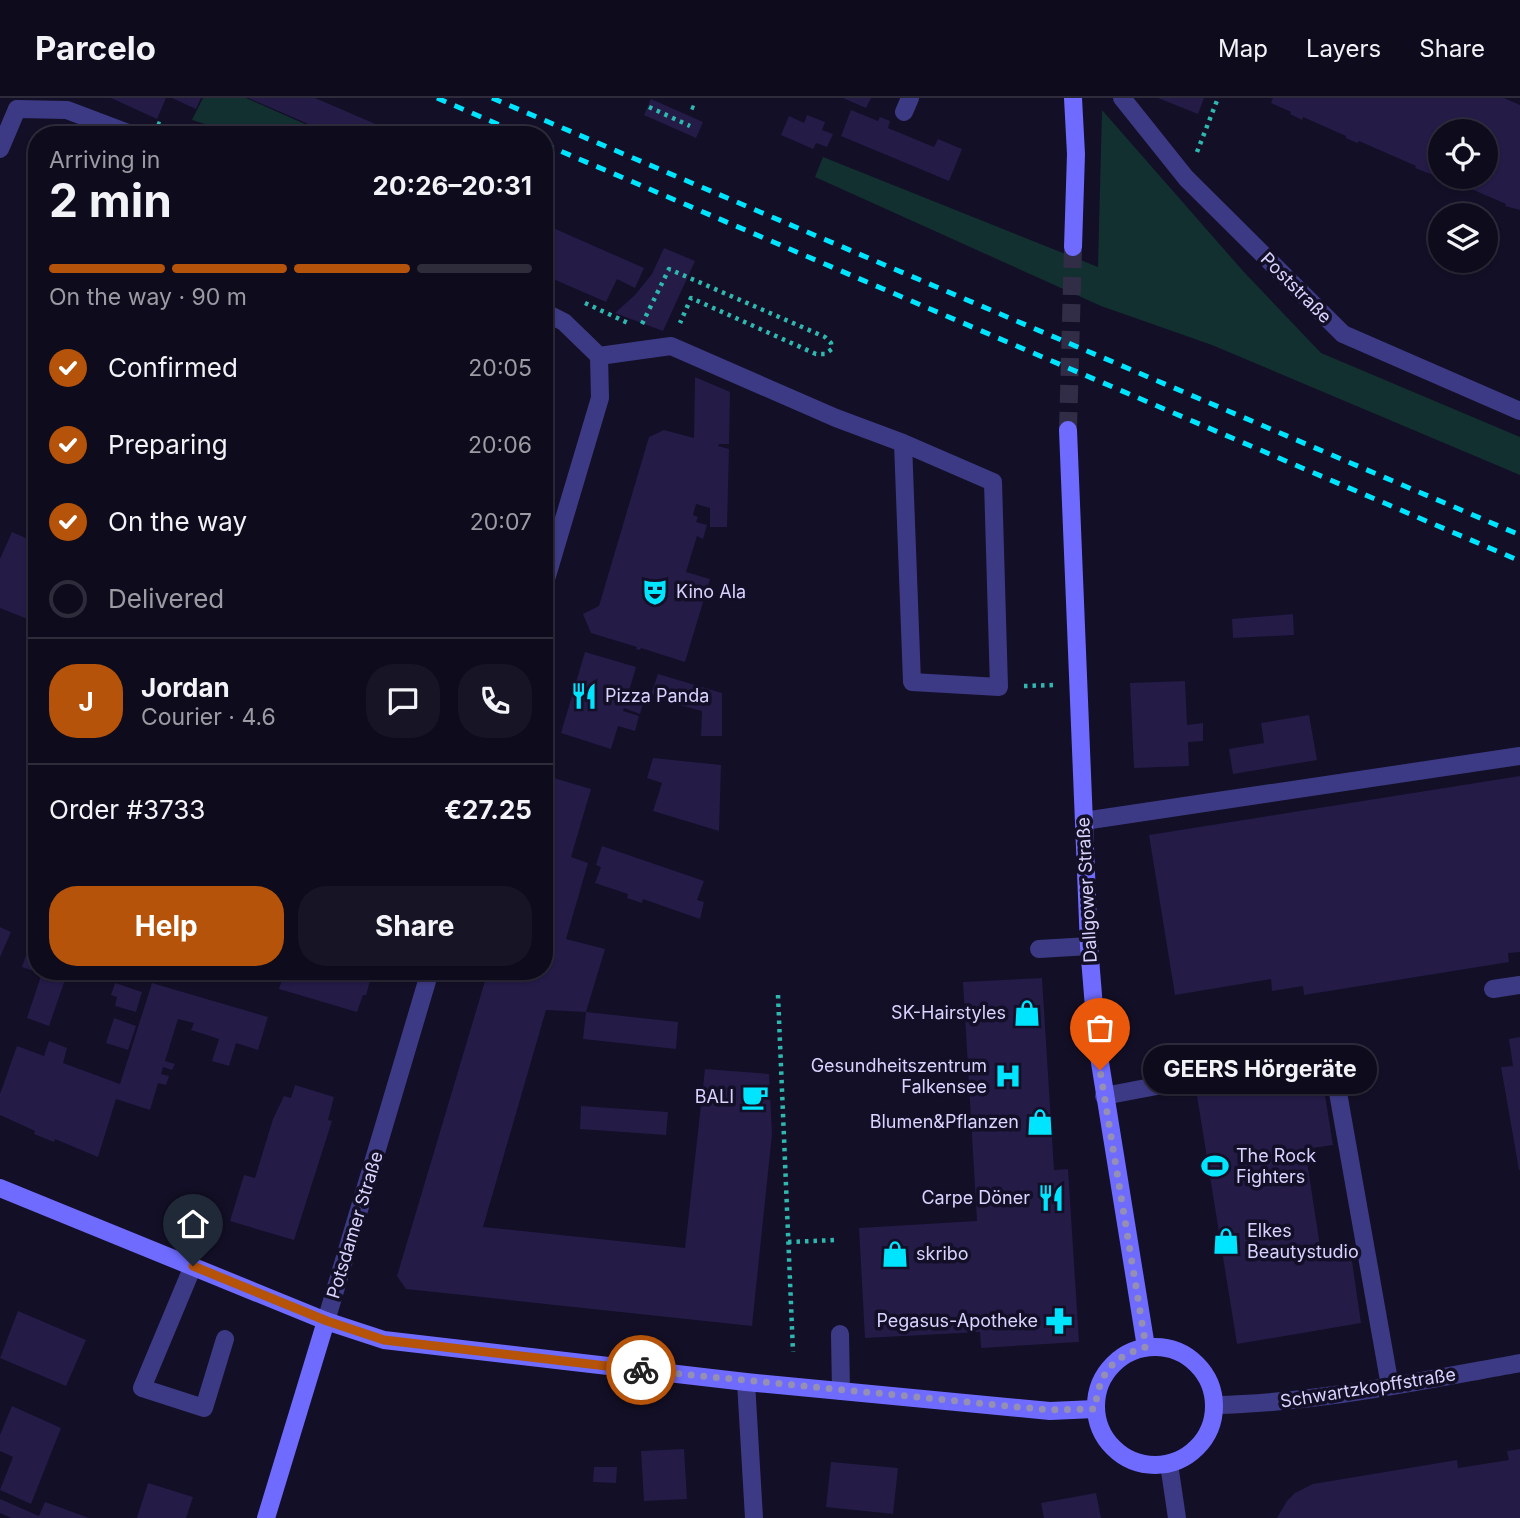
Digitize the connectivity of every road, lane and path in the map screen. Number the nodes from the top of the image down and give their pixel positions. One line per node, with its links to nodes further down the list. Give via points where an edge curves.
1 (1073, 98): 14 (street)
2 (1122, 98): 13 (street, Poststraße)
3 (1218, 98): 13 (path)
4 (14, 104): 9 (street, via 67,110); 12 (street)
5 (649, 107): 11 (path)
6 (691, 107): 7 (path)
7 (699, 110)
8 (149, 120): 10 (path)
9 (109, 126)
10 (165, 126)
11 (690, 126)
12 (0, 149)
13 (1186, 178): 19 (street, Poststraße, via 1343,334)
14 (1073, 247)
15 (577, 299): 17 (path, via 640,329 669,269 825,337 832,349 816,354 691,298)
16 (553, 316): 18 (street)
17 (671, 346): 18 (street); 21 (street)
18 (599, 356): 22 (street, via 600,398)
19 (1520, 411)
20 (1068, 429): 24 (street, Dallgower Straße)
21 (903, 443): 21 (street, via 993,482 999,687 912,682)
22 (553, 556)
23 (1520, 756): 24 (street)
24 (1084, 821): 25 (street, Dallgower Straße)
25 (1089, 946): 26 (street); 31 (street, Dallgower Straße)
26 (1039, 949)
27 (427, 980): 36 (street, Potsdamer Straße)
28 (1520, 985): 29 (street)
29 (1493, 989)
30 (779, 995): 34 (path)
31 (1104, 1096): 39 (street, Dallgower Straße); 43 (street, via 1331,1053)
32 (0, 1188): 35 (street)
33 (836, 1240): 34 (path)
34 (788, 1242): 40 (path)
35 (193, 1266): 36 (street); 38 (street, via 142,1388 204,1408)
36 (327, 1321): 42 (street, via 384,1340); 48 (street, Potsdamer Straße)
37 (840, 1334): 44 (street)
38 (225, 1339)
39 (1146, 1347): 45 (street, via 1166,1347 1201,1367); 46 (street, via 1122,1357 1103,1375)
40 (793, 1352)
41 (1520, 1363): 43 (street, Schwartzkopffstraße)
42 (746, 1382): 44 (street); 49 (street)
43 (1390, 1386): 45 (street, Schwartzkopffstraße, via 1285,1401)
44 (841, 1391): 46 (street, via 1049,1410)
45 (1215, 1405): 47 (street, via 1202,1442 1184,1459)
46 (1095, 1409): 47 (street, via 1111,1447 1148,1465)
47 (1169, 1464): 50 (street)
48 (266, 1518)
49 (754, 1518)
50 (1177, 1518)

